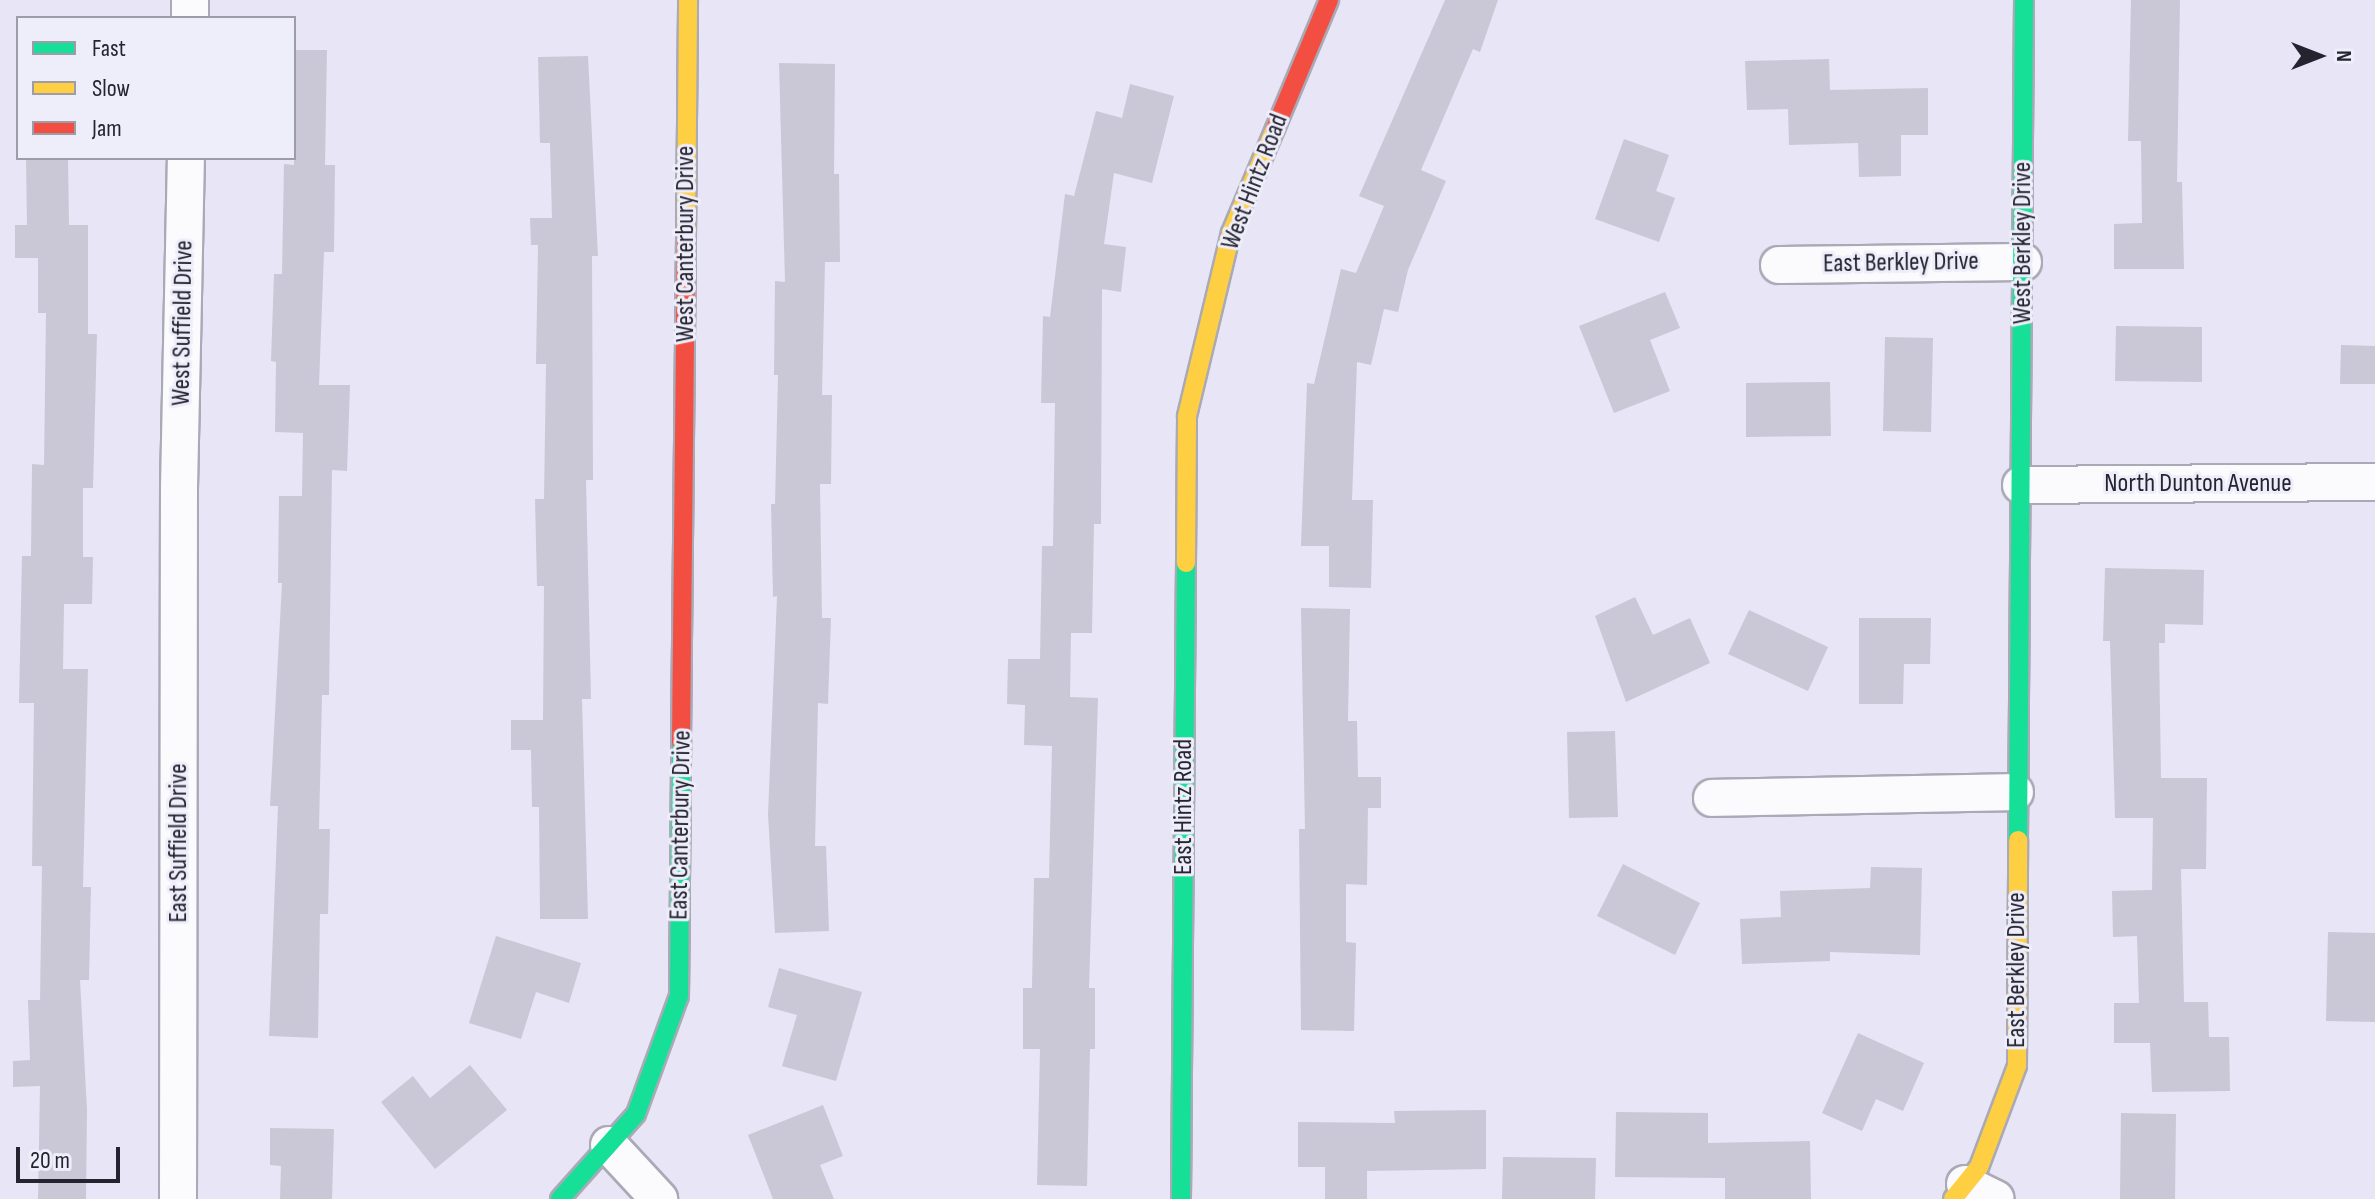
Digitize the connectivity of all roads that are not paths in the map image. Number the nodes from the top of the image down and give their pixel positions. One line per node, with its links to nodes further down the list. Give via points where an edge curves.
1 (688, 0): 11 (street, West Canterbury Drive)
2 (1329, 0): 7 (street, West Hintz Road, via 1231,233)
3 (2024, 0): 5 (street, West Berkley Drive)
4 (186, 160): 10 (street, West Suffield Drive)
5 (2023, 262): 6 (street, East Berkley Drive); 9 (street, West Berkley Drive)
6 (1779, 265)
7 (1187, 416): 19 (street, East Hintz Road)
8 (2375, 482): 9 (street, North Dunton Avenue)
9 (2021, 485): 12 (street, East Berkley Drive)
10 (179, 488): 16 (street, East Suffield Drive)
11 (684, 488): 14 (street, East Canterbury Drive, via 679,996 636,1114)
12 (2015, 792): 13 (street); 15 (street, East Berkley Drive, via 2017,1066)
13 (1712, 798)
14 (609, 1145): 17 (street, East Canterbury Drive); 18 (street)
15 (1971, 1194)
16 (178, 1199)
17 (560, 1199)
18 (659, 1199)
19 (1181, 1199)

